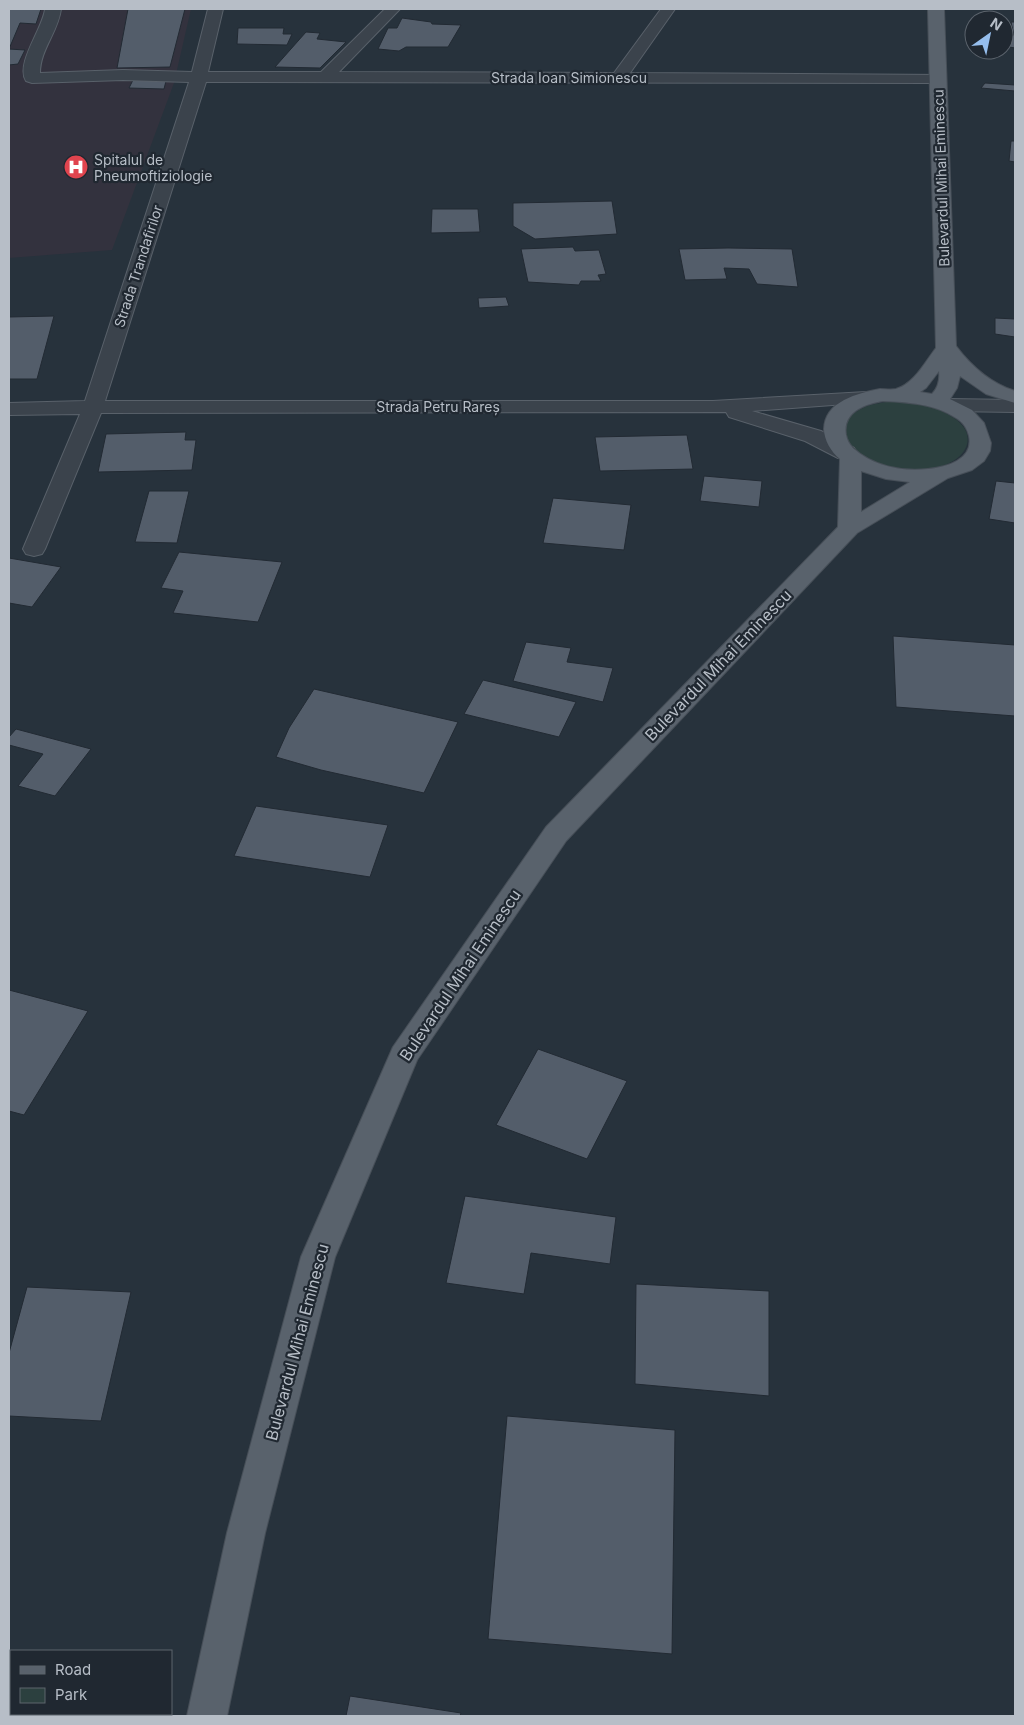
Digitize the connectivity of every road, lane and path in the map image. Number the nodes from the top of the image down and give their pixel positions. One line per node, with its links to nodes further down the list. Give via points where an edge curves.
1 (53, 9): 8 (street, Strada Ioan Simionescu, via 32,62 32,78 123,75)
2 (215, 9): 8 (street, Strada Trandafirilor)
3 (393, 9): 6 (street)
4 (668, 9): 7 (street)
5 (936, 9): 9 (main road, Bulevardul Mihai Eminescu)
6 (325, 77): 7 (street, Strada Ioan Simionescu); 8 (street, Strada Ioan Simionescu)
7 (619, 77): 9 (street, Strada Ioan Simionescu)
8 (199, 78): 15 (street, Strada Trandafirilor)
9 (938, 78): 10 (main road, Bulevardul Mihai Eminescu)
10 (947, 348): 11 (main road, via 919,384); 12 (main road, via 975,381); 14 (main road, Bulevardul Mihai Eminescu, via 949,387)
11 (900, 395): 13 (main road); 14 (main road)
12 (1015, 397)
13 (866, 398): 17 (street, Strada Petru Rareș); 21 (main road, via 838,415 833,427 835,440)
14 (943, 403): 16 (street); 20 (main road, via 967,417)
15 (93, 406): 17 (street, Strada Petru Rareș); 18 (street, Strada Petru Rareș); 24 (street, Strada Trandafirilor)
16 (1015, 406)
17 (713, 407): 21 (street, via 814,436)
18 (9, 409)
19 (1015, 414): 20 (street)
20 (978, 430): 22 (main road, via 981,444 975,457 961,468)
21 (849, 455): 22 (main road, via 892,474); 23 (main road)
22 (940, 474): 23 (main road, Bulevardul Mihai Eminescu)
23 (849, 528): 25 (main road, Bulevardul Mihai Eminescu, via 556,834 404,1054 318,1257 246,1533)
24 (34, 549)
25 (207, 1716)

